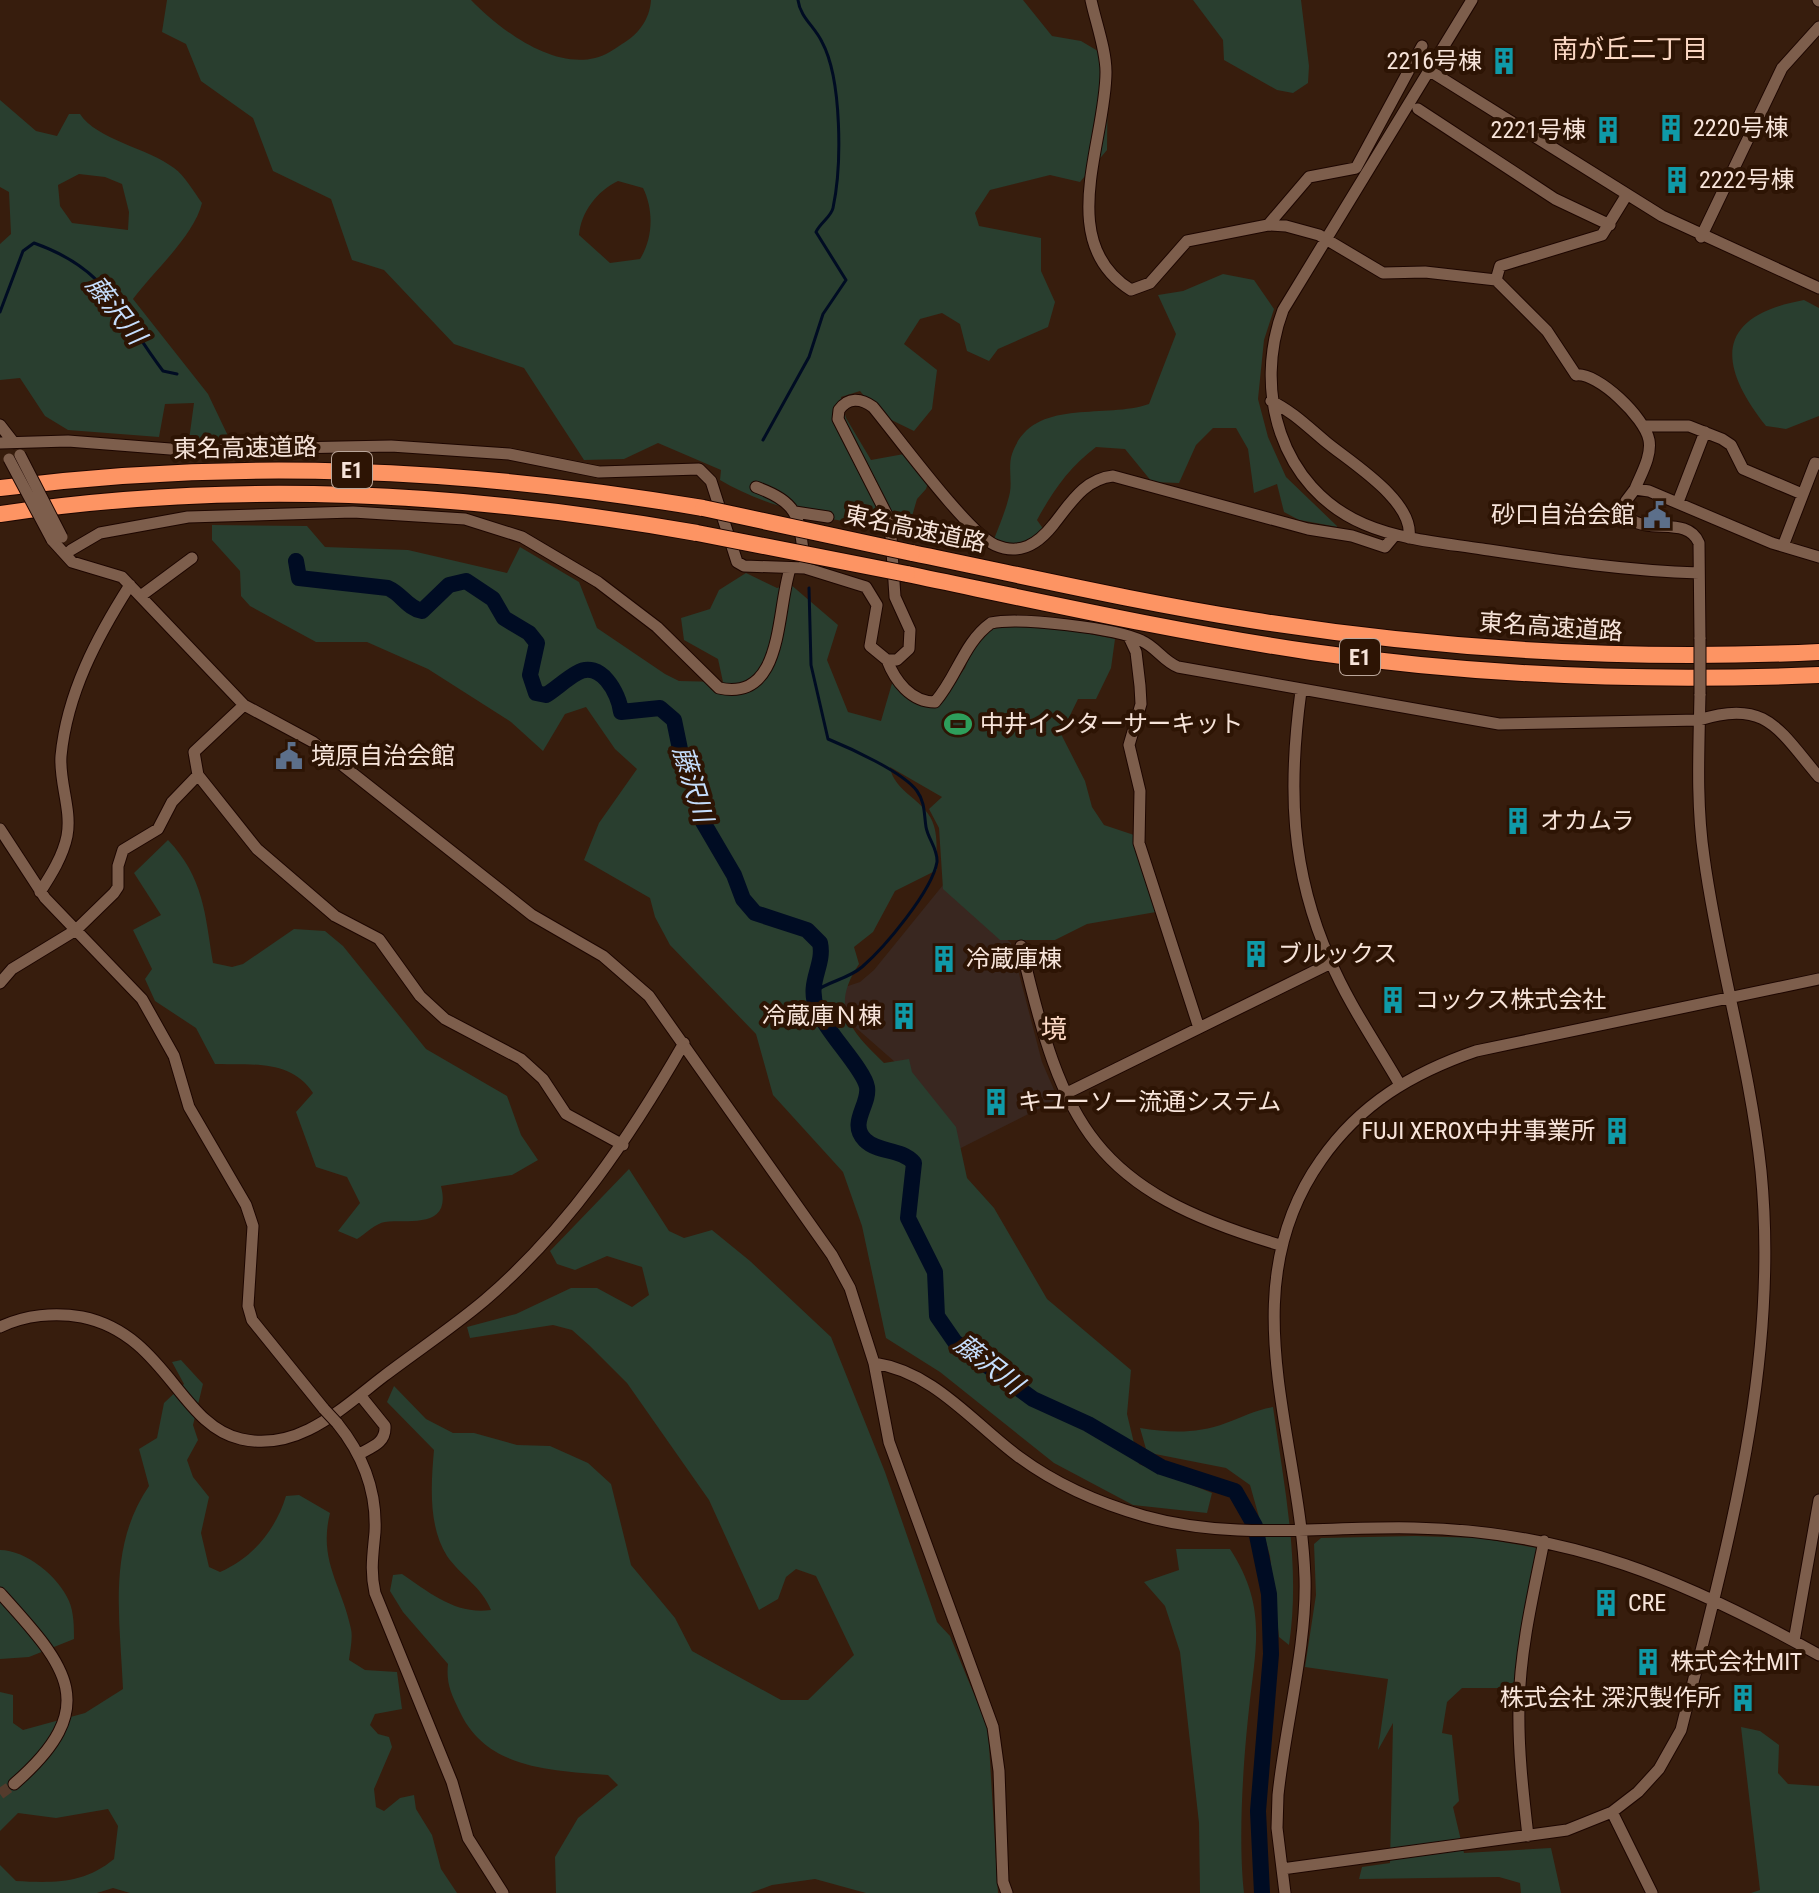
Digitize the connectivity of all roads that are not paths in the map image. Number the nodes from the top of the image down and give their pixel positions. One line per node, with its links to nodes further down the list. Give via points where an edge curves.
1 (1091, 0): 9 (street, via 1106,69 1086,206 1104,266 1131,290 1142,288 1187,241)
2 (1472, 0): 5 (street)
3 (1819, 27): 11 (street, via 1782,68)
4 (1422, 46): 7 (street)
5 (1430, 71): 7 (street); 8 (street)
6 (1422, 116): 10 (street, via 1555,199)
7 (1360, 171): 9 (street, via 1309,177); 12 (street)
8 (1626, 196): 10 (street); 11 (street)
9 (1268, 225): 12 (street)
10 (1610, 225): 13 (street, via 1595,239 1500,266)
11 (1701, 237): 14 (street)
12 (1325, 239): 13 (street, via 1383,273); 15 (street, via 1275,331 1269,364)
13 (1496, 280): 17 (street, via 1547,331 1576,375 1601,382)
14 (1819, 288)
15 (1271, 401): 31 (street, via 1285,447 1319,494 1347,516); 32 (street, via 1372,476 1402,512)
16 (0, 425): 19 (street)
17 (1643, 426): 18 (street, via 1689,426); 25 (street, via 1649,452)
18 (1705, 432): 26 (street, via 1731,445 1743,469); 27 (street)
19 (13, 440): 20 (street); 21 (street); 40 (street, via 183,450 391,446 509,454 599,472 690,468 706,473 711,481 737,562)
20 (0, 443): 21 (street)
21 (14, 457): 33 (street, bridge)
22 (1819, 464): 26 (street)
23 (756, 487): 28 (street, via 783,497)
24 (0, 488): 45 (highway, 東名高速道路 / E1, bridge, via 188,472 382,471 550,484 703,508 1250,620 1387,639 1628,657)
25 (1635, 489): 27 (street); 41 (street, via 1626,501 1630,519 1644,527 1691,531 1699,543)
26 (1802, 494): 34 (street)
27 (1678, 502): 34 (street)
28 (795, 512): 30 (street); 39 (street)
29 (0, 514): 47 (highway, 東名高速道路 / E1, bridge, via 117,501 324,493 437,497 697,533 1313,652 1441,667 1684,679)
30 (828, 517)
31 (1395, 535): 32 (street); 46 (street, via 1385,547 1113,476 1087,485 1032,545 1004,548 980,535 873,407 850,400 838,419 890,521 895,597 910,630 909,649 897,660)
32 (1409, 538): 41 (street, via 1635,572)
33 (57, 539): 35 (street); 38 (street, via 62,554)
34 (1783, 546): 36 (street)
35 (71, 550): 38 (street); 40 (street, via 100,533 188,517 353,512 465,519 522,537 598,582 657,627 719,688 732,691 752,685 768,669)
36 (1819, 557)
37 (192, 558): 43 (street)
38 (82, 563): 42 (street)
39 (805, 568): 40 (street); 46 (street, via 872,592 877,605 870,646)
40 (790, 569)
41 (1699, 573): 50 (street, bridge)
42 (130, 585): 43 (street); 54 (street, via 98,636 81,677 61,754 67,836)
43 (142, 595): 49 (street)
44 (1129, 637): 46 (street, via 1055,624 991,623 973,638 951,683 935,702 924,702 898,682); 48 (street, via 1144,641 1178,667); 61 (street, via 1136,652 1141,704 1129,745 1140,791 1139,843)
45 (1819, 652)
46 (887, 660)
47 (1819, 675)
48 (1301, 691): 50 (street, via 1499,724); 57 (street, via 1292,812 1312,914)
49 (244, 705): 51 (street, via 197,747); 62 (street, via 313,742 532,915 622,970)
50 (1699, 720): 52 (street, via 1727,710 1755,714 1782,734); 60 (street, via 1703,854)
51 (198, 775): 55 (street, via 172,802 158,829 123,850 118,887); 65 (street, via 257,849 335,916 379,939 431,1007 521,1059 543,1079 566,1114)
52 (1819, 777)
53 (0, 829): 54 (street)
54 (40, 892): 55 (street)
55 (76, 930): 59 (street, via 12,969); 70 (street, bridge, via 142,999 174,1056 189,1107 246,1205 253,1226 248,1306 260,1335)
56 (1021, 946): 64 (street, via 1048,1054)
57 (1331, 963): 61 (street); 63 (street)
58 (1819, 979): 60 (street)
59 (0, 983)
60 (1731, 997): 63 (street, via 1476,1051); 75 (street, via 1759,1158 1766,1257 1761,1364 1748,1452)
61 (1199, 1028): 64 (street)
62 (684, 1043): 65 (street); 68 (street, via 832,1255 856,1302)
63 (1399, 1083): 66 (street, via 1331,1145 1309,1177)
64 (1065, 1094): 66 (street, via 1098,1146 1152,1194 1213,1225)
65 (623, 1145): 69 (street, via 485,1300)
66 (1280, 1245): 72 (street, via 1274,1344)
67 (0, 1327): 69 (street, via 50,1314 100,1321 143,1346 211,1425 259,1443 298,1436)
68 (874, 1363): 72 (street, via 917,1374 1050,1479 1097,1501 1172,1523 1234,1532); 83 (street, via 889,1442 993,1727)
69 (360, 1395): 70 (street, via 385,1432 378,1444)
70 (359, 1454): 82 (street, via 373,1490 375,1593 452,1782 468,1838)
71 (1819, 1500): 76 (street)
72 (1300, 1531): 73 (street, via 1413,1528); 81 (street, via 1303,1613 1278,1795)
73 (1544, 1541): 75 (street, via 1640,1567); 80 (street, via 1524,1644 1519,1705)
74 (0, 1593): 78 (street, via 56,1658 67,1694 66,1715 55,1743)
75 (1714, 1598): 76 (street); 79 (street, via 1681,1730 1659,1769)
76 (1794, 1641): 77 (street)
77 (1819, 1655)
78 (14, 1784)
79 (1612, 1812): 80 (street, via 1567,1830); 85 (street)
80 (1528, 1836): 81 (street)
81 (1282, 1869): 84 (street)
82 (503, 1893)
83 (1007, 1893)
84 (1285, 1893)
85 (1652, 1893)

